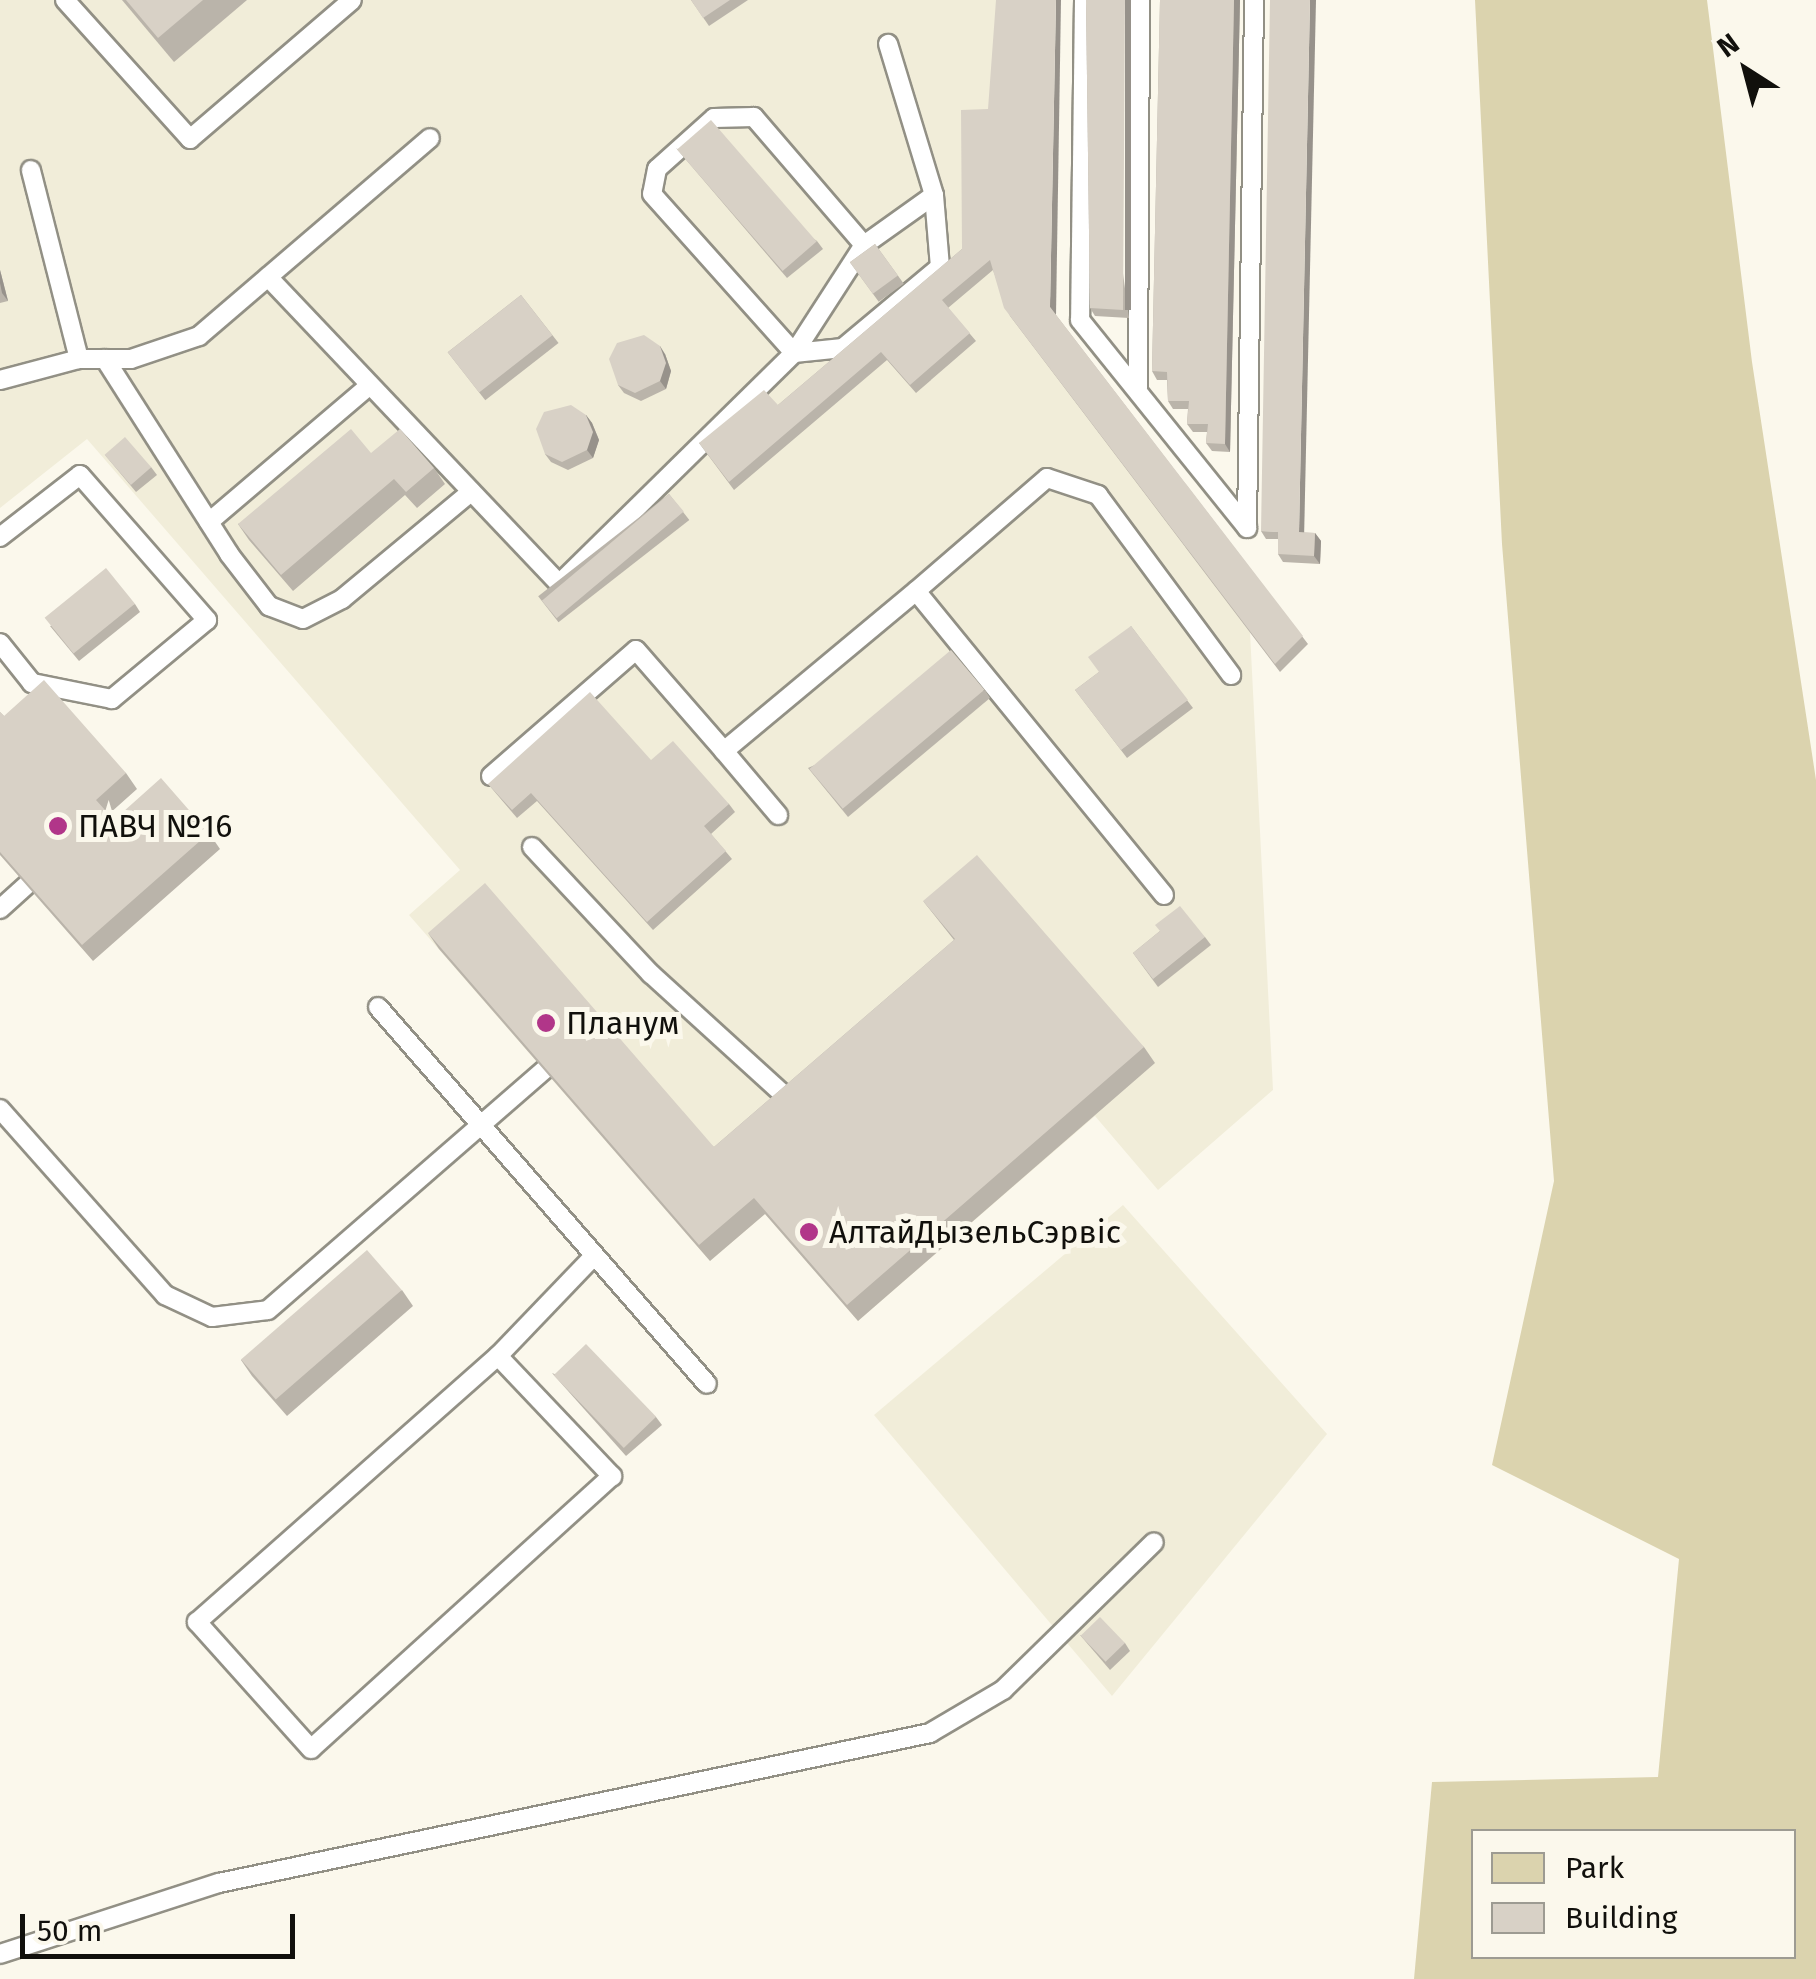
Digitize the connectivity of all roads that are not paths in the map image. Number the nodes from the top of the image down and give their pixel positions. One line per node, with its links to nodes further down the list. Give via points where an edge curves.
1 (65, 0): 2 (lane, via 190,139)
2 (352, 0)
3 (1084, 0): 17 (lane, via 1080,320)
4 (1140, 0): 17 (lane)
5 (1254, 0): 17 (lane, via 1247,528)
6 (888, 44): 9 (lane)
7 (430, 138): 11 (lane)
8 (31, 170): 13 (lane)
9 (934, 195): 10 (lane); 12 (lane, via 940,268 843,348)
10 (864, 244): 12 (lane); 12 (lane, via 754,118 714,118 657,169 652,194)
11 (268, 277): 14 (lane, via 199,336 131,359); 16 (lane)
12 (794, 353): 18 (lane, via 559,584)
13 (79, 359): 14 (lane); 15 (lane)
14 (104, 360): 19 (lane)
15 (0, 380)
16 (370, 385): 18 (lane); 19 (lane)
17 (1138, 388)
18 (471, 492): 19 (lane, via 342,599 303,619 269,606)
19 (208, 522)
20 (0, 538): 22 (lane, via 80,475 207,620 112,699 32,683)
21 (916, 591): 23 (lane, via 1047,478 1098,495); 24 (lane); 29 (lane)
22 (0, 643)
23 (1232, 675)
24 (724, 751): 25 (lane, via 636,650); 26 (lane)
25 (491, 776)
26 (778, 815)
27 (532, 847): 33 (lane, via 651,974)
28 (26, 886): 30 (lane)
29 (1164, 895)
30 (0, 909)
31 (378, 1007): 35 (lane)
32 (544, 1070): 35 (lane)
33 (782, 1093)
34 (0, 1109): 35 (lane, via 165,1295 212,1317 268,1310)
35 (481, 1124): 36 (lane)
36 (593, 1256): 37 (lane); 38 (lane)
37 (498, 1356): 37 (lane, via 198,1622 311,1750 612,1476)
38 (707, 1384)
39 (1154, 1542): 40 (lane, via 1003,1690 930,1733 218,1883)
40 (0, 1954)

